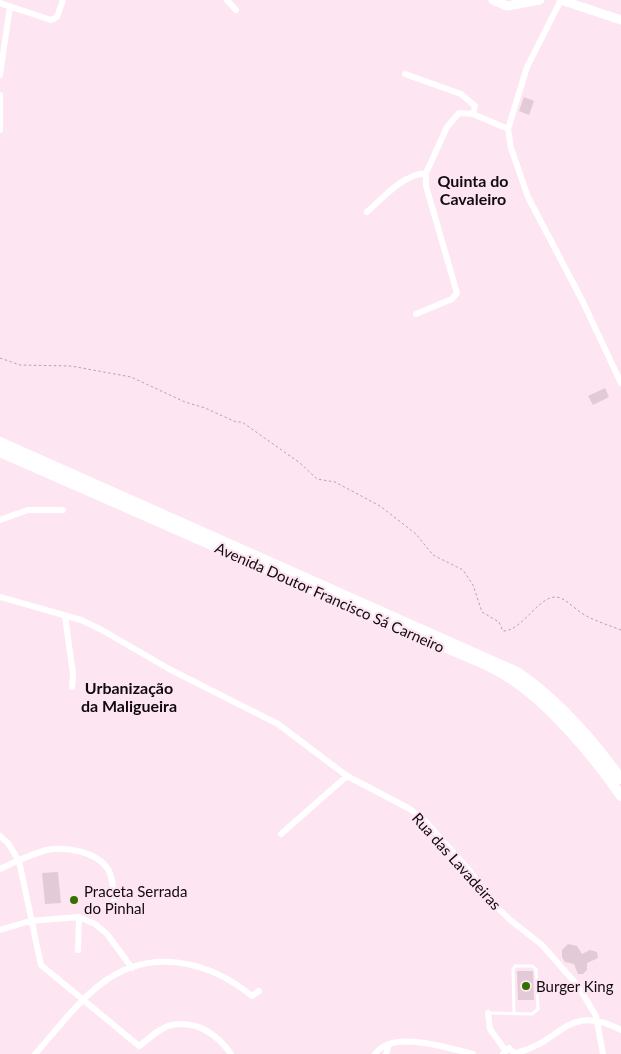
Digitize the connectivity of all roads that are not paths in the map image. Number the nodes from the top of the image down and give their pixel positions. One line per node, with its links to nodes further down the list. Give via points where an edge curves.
1 (63, 0): 8 (street, via 57,18 51,20)
2 (227, 0): 9 (street)
3 (493, 0): 6 (main road, via 507,6)
4 (540, 0): 6 (main road)
5 (561, 0): 10 (main road); 15 (street, via 527,67)
6 (522, 1)
7 (0, 3): 8 (street)
8 (10, 6): 12 (street)
9 (236, 10)
10 (621, 20)
11 (405, 74): 14 (street, via 461,94 475,106)
12 (0, 75)
13 (0, 96): 16 (street)
14 (474, 114): 15 (street); 17 (street, via 455,116 447,126)
15 (508, 128): 20 (street, via 528,197)
16 (0, 130)
17 (426, 173): 18 (street, via 408,178); 19 (street, via 426,186 457,292 452,299)
18 (367, 212)
19 (416, 314)
20 (621, 383)
21 (0, 442): 29 (main road, Avenida Doutor Francisco Sá Carneiro, via 516,672 562,710)
22 (0, 452): 30 (main road, Avenida Doutor Francisco Sá Carneiro, via 512,679 559,721)
23 (63, 510): 24 (street, via 28,510)
24 (0, 520)
25 (0, 597): 26 (street, Rua das Lavadeiras)
26 (65, 616): 27 (street); 28 (street, Rua das Lavadeiras, via 102,630 169,669 278,724)
27 (72, 687)
28 (347, 776): 31 (street); 54 (street, Rua das Lavadeiras, via 387,795 426,821 508,919 542,945 578,986 596,1016)
29 (621, 779)
30 (621, 796)
31 (281, 834)
32 (1, 839): 33 (street)
33 (19, 860): 34 (street); 35 (street, via 48,850 69,849 92,856 108,869 113,883); 37 (street)
34 (0, 868)
35 (114, 904)
36 (79, 916): 37 (street); 39 (street); 40 (street, via 107,934)
37 (30, 921): 38 (street); 42 (street, via 41,965)
38 (0, 930)
39 (78, 950)
40 (132, 968): 41 (street, via 158,963 195,964 227,978 252,996); 42 (street, via 100,984)
41 (259, 992)
42 (85, 1000): 48 (street); 49 (street, via 139,1046 160,1030 172,1025 188,1025 207,1029 222,1041)
43 (488, 1013): 44 (lane); 47 (street, via 490,1029)
44 (514, 1014): 44 (lane, via 532,1014 538,1009 536,969 532,966 515,966 513,970)
45 (621, 1030): 53 (street, via 599,1020 578,1021 561,1028 536,1046)
46 (389, 1044): 50 (street); 51 (street); 52 (street, via 406,1040)
47 (504, 1052): 53 (street, via 511,1049)
48 (35, 1054)
49 (231, 1054)
50 (375, 1054)
51 (386, 1054)
52 (472, 1054)
53 (515, 1054)
54 (603, 1054)

